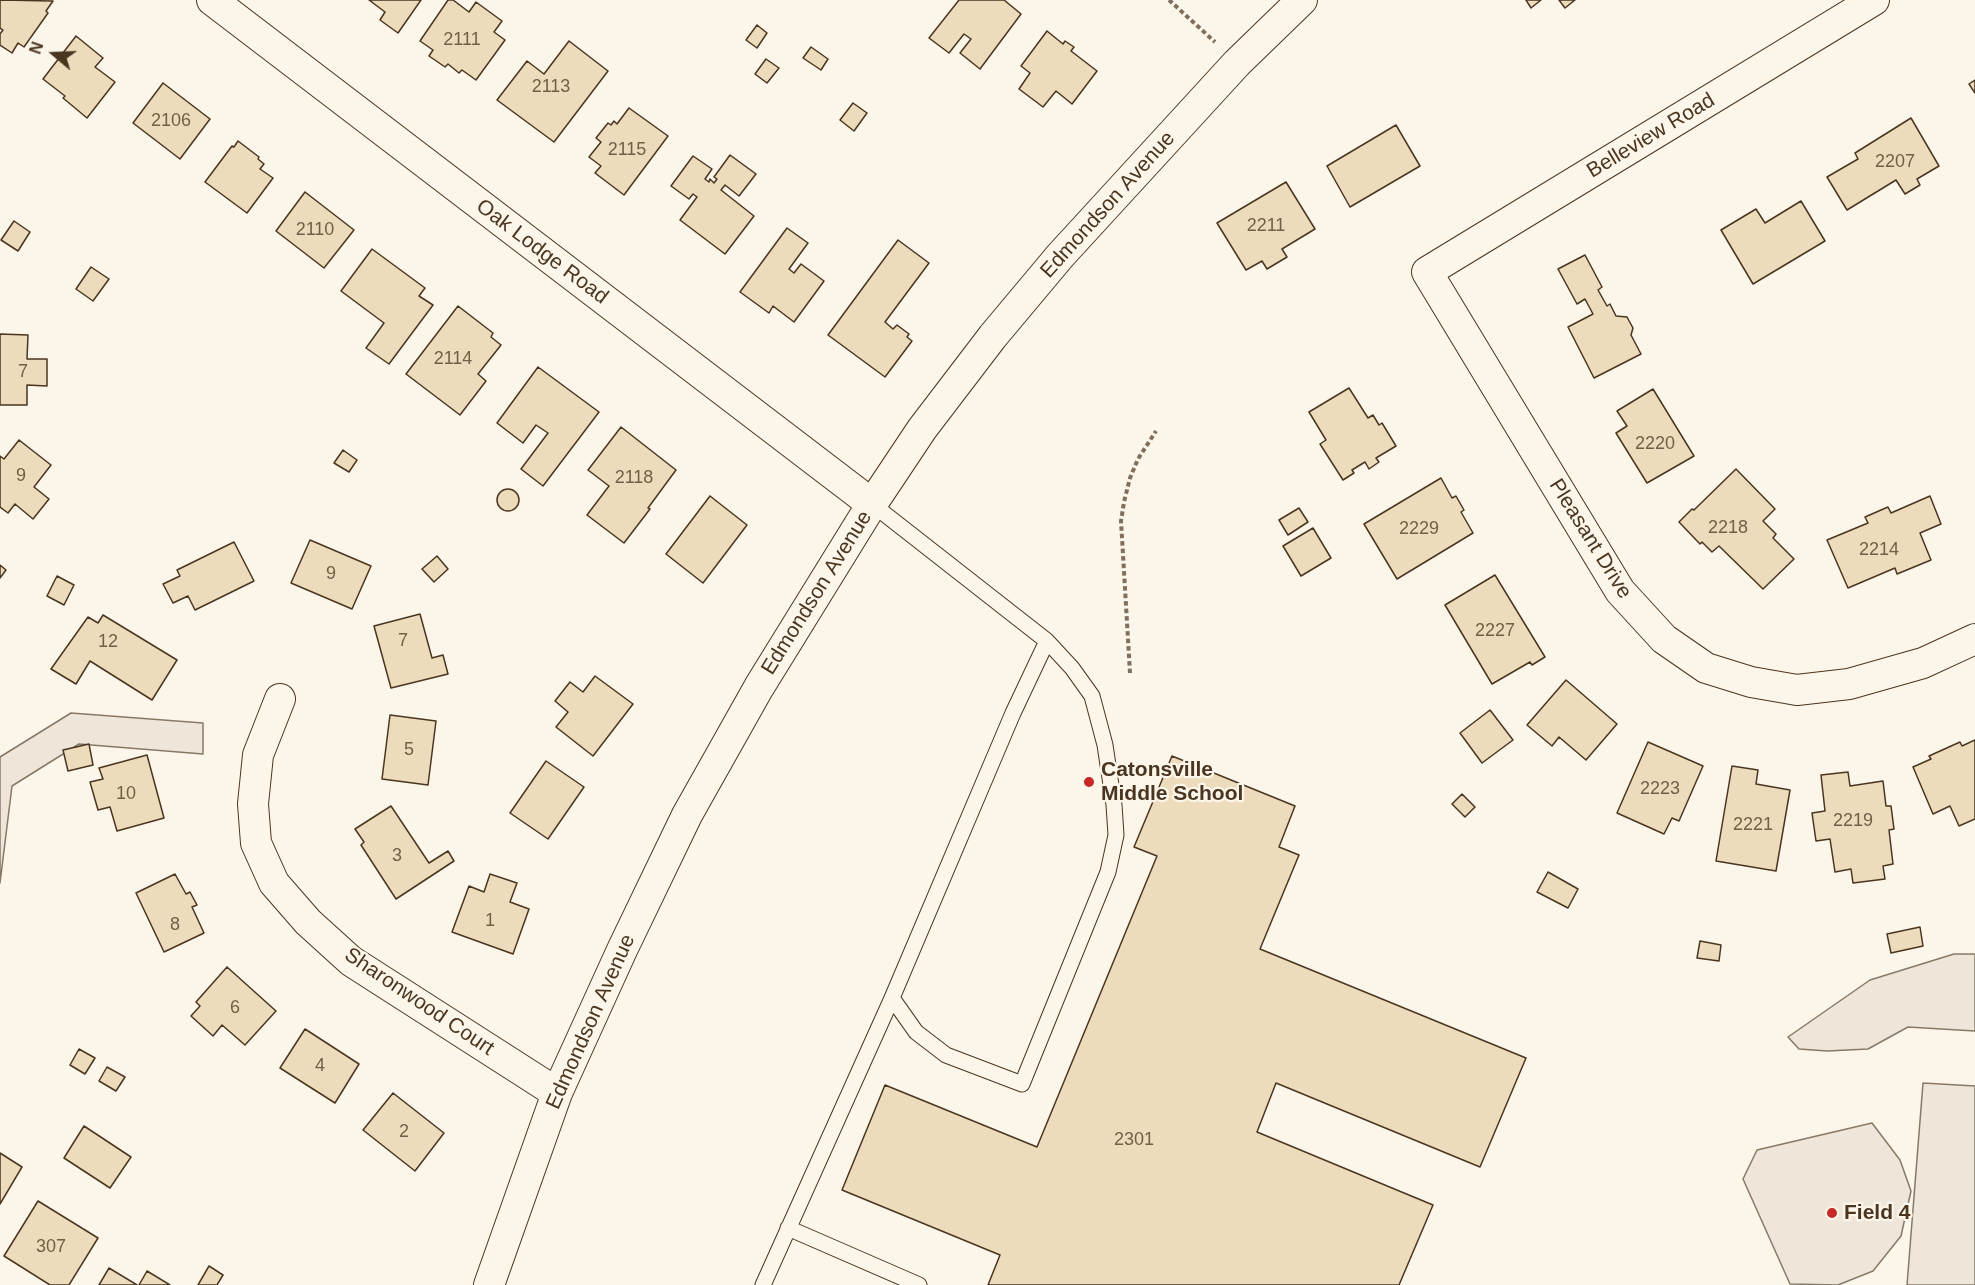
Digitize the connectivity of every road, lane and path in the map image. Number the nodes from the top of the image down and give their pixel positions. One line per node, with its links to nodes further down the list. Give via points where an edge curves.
1 (212, 0): 8 (street, Oak Lodge Road)
2 (1169, 0): 5 (path)
3 (1302, 0): 5 (street, Edmondson Avenue)
4 (1874, 0): 6 (street, Belleview Road)
5 (1237, 63): 8 (street, Edmondson Avenue, via 1060,256 993,336 922,429)
6 (1427, 272): 9 (street, Pleasant Drive, via 1620,591 1664,639 1706,668 1751,682 1797,690 1838,686 1923,663)
7 (1156, 431): 11 (path, via 1130,478 1121,521)
8 (872, 504): 10 (lane); 14 (street, Edmondson Avenue, via 759,687 687,815)
9 (1975, 639)
10 (1047, 641): 13 (lane); 13 (lane, via 1092,696 1105,745 1116,835 1108,872 1022,1084 946,1054 916,1032)
11 (1130, 673)
12 (280, 699): 14 (street, Sharonwood Court, via 258,755 253,804 256,843 274,883 308,922 351,961)
13 (892, 999): 15 (lane)
14 (557, 1093): 16 (street, Edmondson Avenue)
15 (788, 1228): 17 (lane); 18 (lane)
16 (489, 1285)
17 (763, 1285)
18 (919, 1285)

